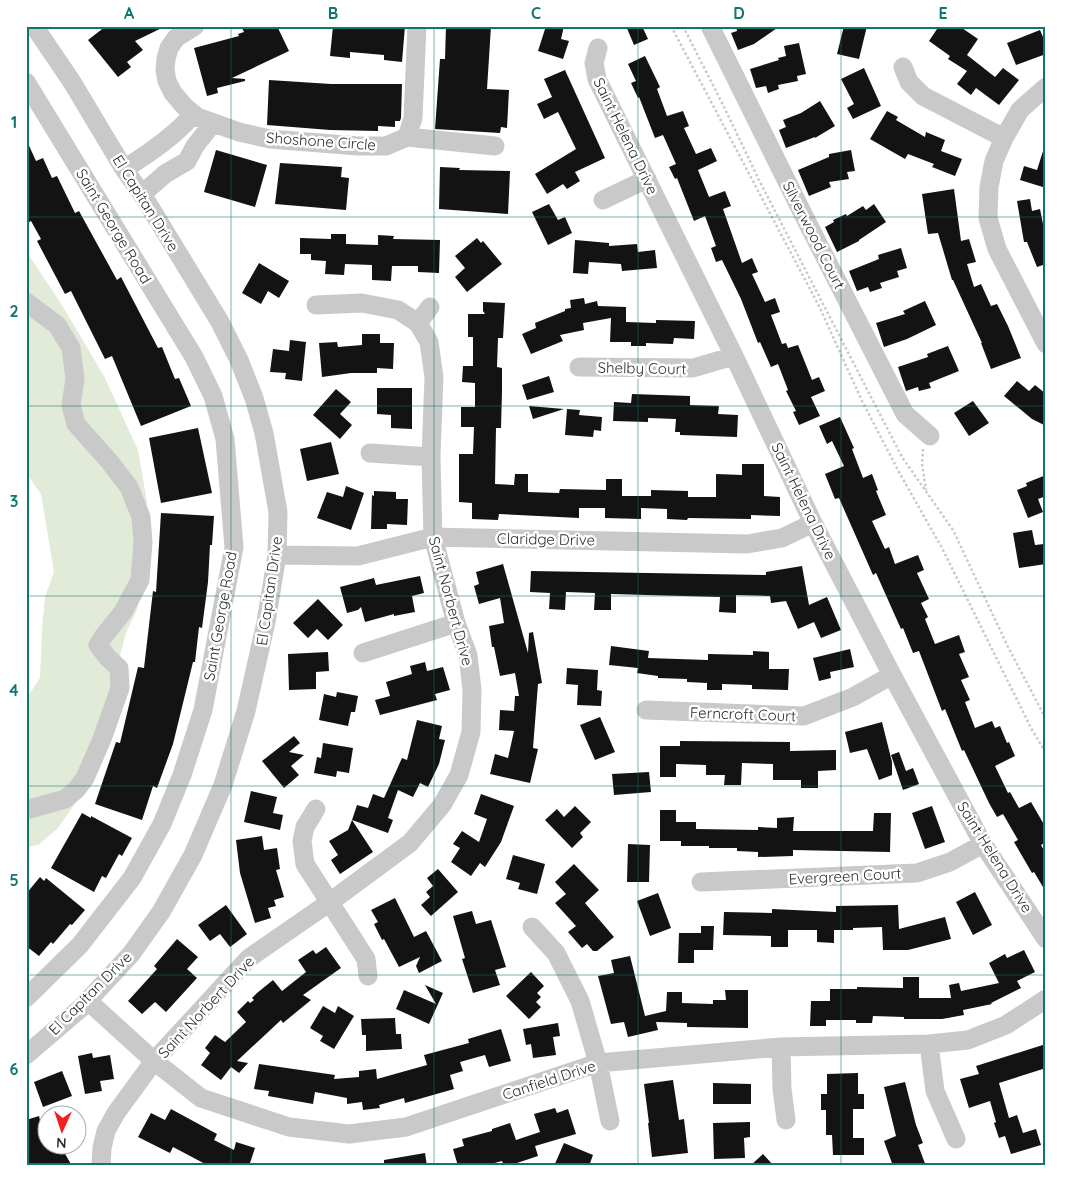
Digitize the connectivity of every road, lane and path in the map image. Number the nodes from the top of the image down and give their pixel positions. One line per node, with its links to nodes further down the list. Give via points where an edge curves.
1 (34, 26): 16 (street, El Capitan Drive)
2 (195, 26): 11 (street, Shoshone Circle, via 176,38 165,70 173,93)
3 (417, 26): 13 (street, via 413,118)
4 (671, 26): 39 (path, via 820,308 862,401 942,548)
5 (682, 26): 30 (path, via 875,406 902,457)
6 (710, 26): 27 (street, Silverwood Court, via 905,414)
7 (598, 48): 17 (street, Saint Helena Drive, via 594,63 597,80)
8 (903, 68): 14 (street, via 909,82 923,96)
9 (26, 82): 48 (street, Saint George Road, via 194,357 212,396 225,439 234,547 203,710 162,824 132,878 80,945)
10 (1046, 87): 14 (street, via 1020,110)
11 (194, 114): 12 (street, Shoshone Circle); 16 (street, via 152,152)
12 (213, 123): 13 (street, Shoshone Circle, via 270,139 358,146 386,146); 18 (street, via 187,160)
13 (407, 137): 15 (street)
14 (1004, 138): 24 (street, via 994,161 988,218 997,249)
15 (495, 146)
16 (124, 169): 18 (street, El Capitan Drive)
17 (647, 179): 19 (street); 25 (street, Saint Helena Drive)
18 (142, 194): 33 (street, El Capitan Drive, via 220,322 254,398 264,433 278,512)
19 (603, 200)
20 (26, 302): 41 (street, via 57,325 71,348 75,379 72,405 76,424 129,487 141,517 143,542 140,580 123,612 98,645 119,668 120,688 85,778 65,799)
21 (316, 305): 23 (street, via 362,303 398,310)
22 (430, 307): 23 (street)
23 (418, 323): 29 (street, Saint Norbert Drive, via 429,342 434,377)
24 (1046, 344)
25 (734, 356): 26 (street, Shelby Court, via 693,368); 31 (street, Saint Helena Drive)
26 (579, 367)
27 (930, 436): 30 (path, via 923,450)
28 (370, 453): 29 (street)
29 (431, 457): 32 (street, Saint Norbert Drive)
30 (926, 490): 38 (path, via 953,530)
31 (813, 522): 32 (street, Claridge Drive, via 782,538 747,544); 36 (street, Saint Helena Drive)
32 (433, 537): 33 (street, Claridge Drive, via 358,556); 34 (street, Saint Norbert Drive)
33 (276, 555): 50 (street, El Capitan Drive, via 257,668 223,786 193,855 161,912 131,954)
34 (456, 623): 35 (street); 44 (street, Saint Norbert Drive, via 468,655 472,690 471,732 459,775 442,805 410,843)
35 (363, 653)
36 (892, 675): 37 (street, Ferncroft Court, via 853,697 804,716); 42 (street, Saint Helena Drive)
37 (646, 710)
38 (1046, 720)
39 (1046, 754)
40 (316, 809): 44 (street, via 305,826 302,841 305,864)
41 (26, 810)
42 (983, 844): 43 (street, Evergreen Court, via 950,862 917,873); 46 (street, Saint Helena Drive)
43 (701, 882)
44 (330, 902): 47 (street, via 366,960); 54 (street, Saint Norbert Drive, via 249,958)
45 (532, 927): 55 (street, via 556,953 580,1002)
46 (1046, 938)
47 (368, 976)
48 (26, 998)
49 (1046, 999): 51 (street, Canfield Drive, via 1006,1025 968,1040)
50 (87, 1000): 53 (street, El Capitan Drive); 54 (street, Canfield Drive)
51 (929, 1044): 52 (street, Canfield Drive); 58 (street, via 935,1091)
52 (781, 1047): 55 (street, Canfield Drive); 57 (street)
53 (26, 1055)
54 (154, 1061): 55 (street, Canfield Drive, via 200,1098 289,1127 349,1134 406,1127); 59 (street, Saint Norbert Drive, via 116,1112 97,1130 102,1148)
55 (598, 1063): 56 (street)
56 (610, 1120)
57 (786, 1120)
58 (956, 1139)
59 (101, 1166)

